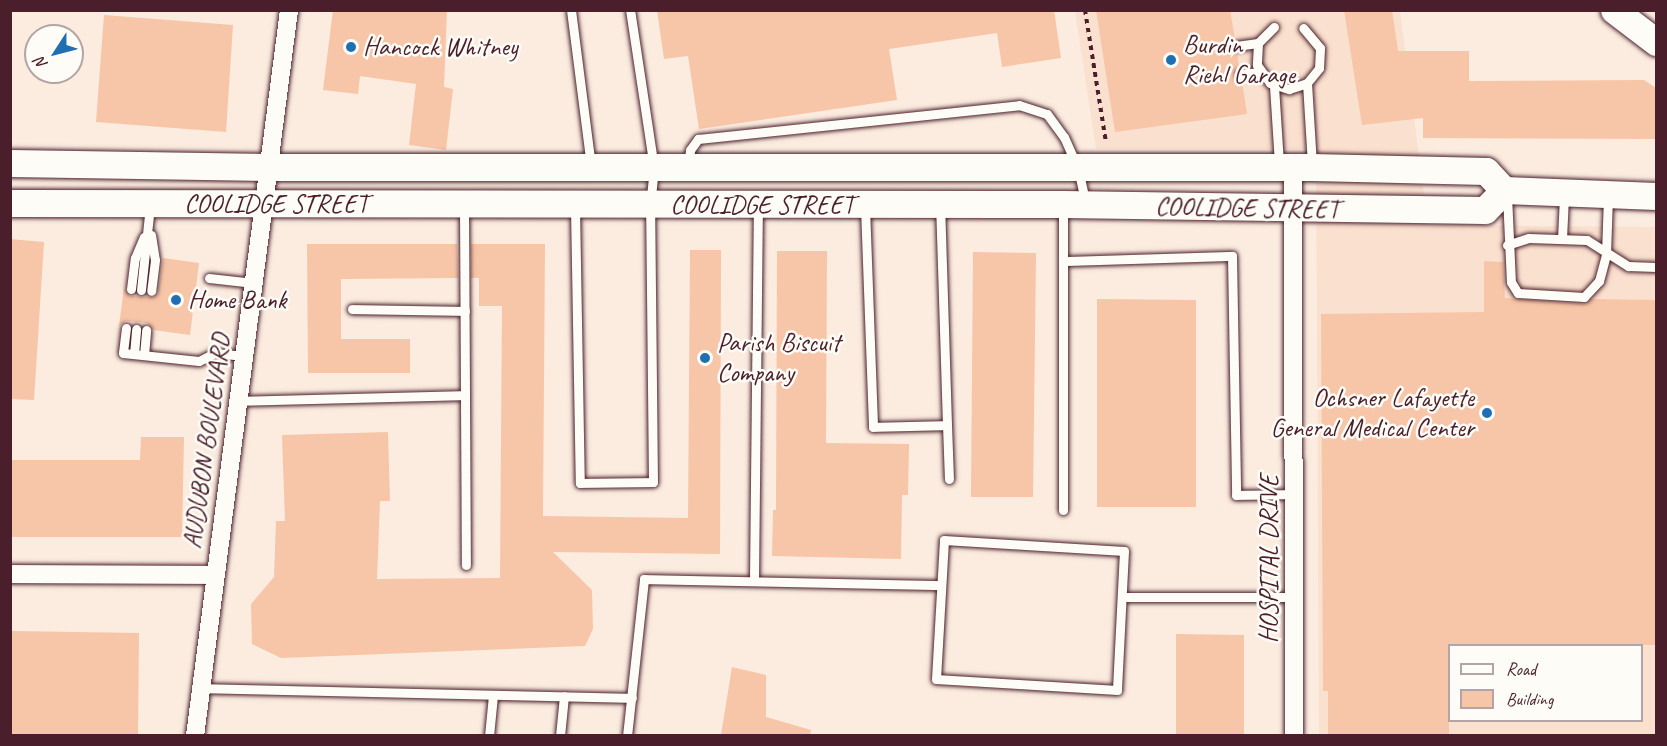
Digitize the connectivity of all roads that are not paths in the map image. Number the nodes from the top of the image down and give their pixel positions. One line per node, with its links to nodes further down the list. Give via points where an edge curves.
1 (289, 10): 15 (street, AUDUBON BOULEVARD)
2 (571, 10): 17 (lane)
3 (630, 10): 18 (lane)
4 (1618, 12): 7 (street)
5 (1274, 27): 8 (lane)
6 (1304, 28): 12 (lane, via 1315,38 1321,57)
7 (1656, 42)
8 (1258, 43): 9 (lane); 10 (lane)
9 (1236, 46)
10 (1260, 72): 11 (lane); 13 (lane)
11 (1240, 74)
12 (1307, 83): 13 (lane, via 1288,89); 16 (lane)
13 (1274, 86): 16 (lane)
14 (10, 163): 15 (street, COOLIDGE STREET)
15 (268, 167): 17 (street, COOLIDGE STREET); 26 (street, AUDUBON BOULEVARD)
16 (1295, 167): 20 (street, COOLIDGE STREET); 21 (street, COOLIDGE STREET, via 1486,171); 34 (street, HOSPITAL DRIVE)
17 (591, 168): 18 (street, COOLIDGE STREET)
18 (654, 168): 19 (street, COOLIDGE STREET); 33 (lane)
19 (687, 168): 20 (street, COOLIDGE STREET); 20 (lane, via 690,150 698,139 1019,105 1047,114)
20 (1078, 168): 32 (lane)
21 (1505, 190): 22 (street); 34 (street, COOLIDGE STREET, via 1485,210); 37 (lane)
22 (1564, 192): 23 (street); 36 (lane)
23 (1608, 194): 24 (street); 38 (lane)
24 (1656, 196)
25 (10, 203): 35 (street, COOLIDGE STREET)
26 (264, 204): 27 (street, COOLIDGE STREET); 35 (street, COOLIDGE STREET); 42 (street, AUDUBON BOULEVARD)
27 (464, 204): 29 (street, COOLIDGE STREET); 46 (lane)
28 (939, 204): 31 (street, COOLIDGE STREET); 32 (street, COOLIDGE STREET); 53 (lane)
29 (575, 205): 33 (street, COOLIDGE STREET); 33 (lane, via 580,483 653,482)
30 (758, 205): 31 (street, COOLIDGE STREET); 33 (street, COOLIDGE STREET); 60 (lane)
31 (865, 205): 53 (lane, via 873,427)
32 (1075, 205): 34 (street, COOLIDGE STREET); 39 (lane)
33 (650, 206)
34 (1293, 209): 55 (street, HOSPITAL DRIVE)
35 (150, 216): 43 (lane, via 135,258); 44 (lane, via 155,260)
36 (1562, 239): 37 (lane, via 1529,238); 38 (lane, via 1587,240)
37 (1507, 245): 38 (lane, via 1511,282 1518,292 1584,297 1599,281)
38 (1606, 254): 40 (lane, via 1628,266)
39 (1063, 261): 55 (lane, via 1232,256 1236,495); 56 (lane)
40 (1656, 267)
41 (209, 278): 42 (lane)
42 (254, 283): 50 (street, AUDUBON BOULEVARD)
43 (131, 289)
44 (146, 290)
45 (352, 309): 46 (lane)
46 (465, 311): 51 (lane)
47 (126, 328): 49 (lane, via 123,353)
48 (141, 330): 49 (lane)
49 (139, 354): 50 (lane, via 199,361 215,353)
50 (244, 356): 52 (street, AUDUBON BOULEVARD)
51 (465, 396): 52 (lane); 57 (lane)
52 (238, 401): 59 (street, AUDUBON BOULEVARD)
53 (947, 425): 54 (lane)
54 (949, 479)
55 (1295, 494): 63 (street, HOSPITAL DRIVE)
56 (1063, 510)
57 (466, 565)
58 (10, 574): 59 (street)
59 (215, 575): 64 (street, AUDUBON BOULEVARD)
60 (754, 580): 61 (lane); 67 (lane, via 644,579)
61 (941, 585): 62 (lane, via 944,540 1124,551); 62 (lane, via 936,679 1117,690)
62 (1122, 597): 63 (lane)
63 (1295, 597): 72 (street, HOSPITAL DRIVE)
64 (201, 688): 65 (lane); 68 (street, AUDUBON BOULEVARD)
65 (493, 695): 66 (lane); 69 (lane)
66 (564, 696): 67 (lane); 70 (lane)
67 (632, 698): 71 (lane)
68 (195, 735)
69 (489, 735)
70 (560, 735)
71 (627, 735)
72 (1294, 735)

